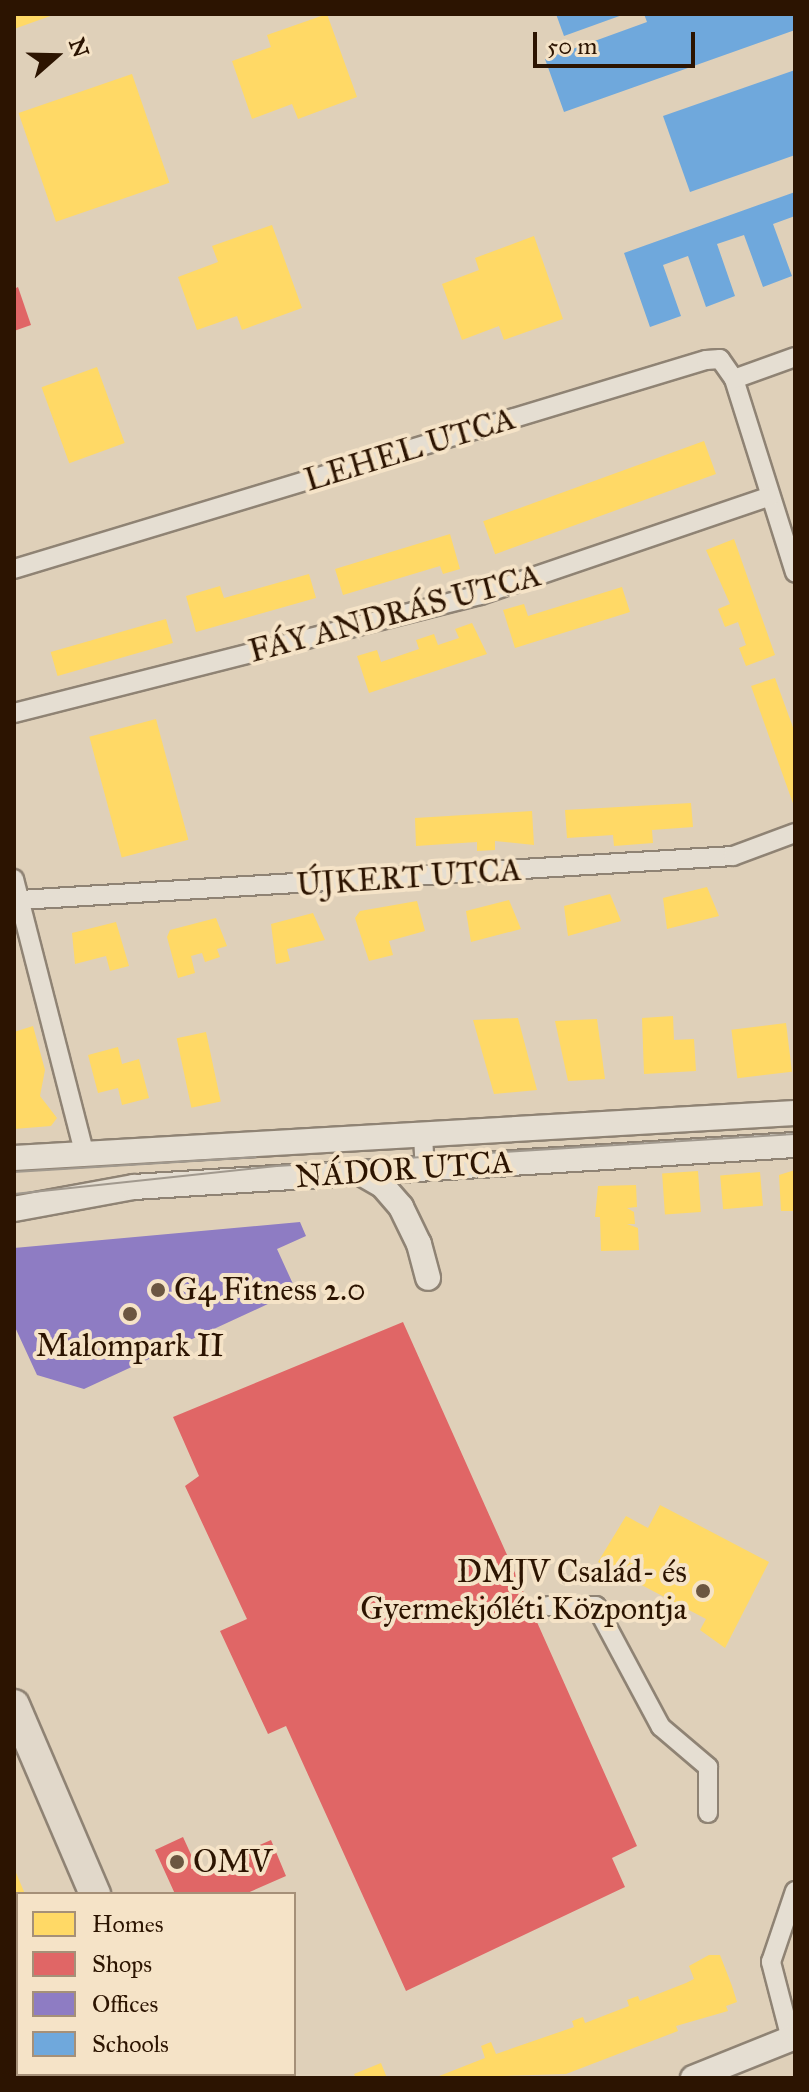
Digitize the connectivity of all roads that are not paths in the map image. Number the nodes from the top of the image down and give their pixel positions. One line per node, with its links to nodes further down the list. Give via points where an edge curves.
1 (795, 357): 2 (street)
2 (734, 379): 3 (street); 4 (street, LEHEL UTCA, via 720,359 706,360)
3 (770, 496): 5 (street); 6 (street, FÁY ANDRÁS UTCA, via 480,595)
4 (14, 569)
5 (795, 573)
6 (14, 713)
7 (795, 833): 9 (street, ÚJKERT UTCA, via 733,856)
8 (14, 879): 9 (street)
9 (20, 900): 13 (street)
10 (795, 1113): 11 (street, NÁDOR UTCA)
11 (423, 1135): 13 (street, NÁDOR UTCA); 15 (street)
12 (795, 1145): 15 (street, NÁDOR UTCA)
13 (85, 1156): 14 (street, NÁDOR UTCA)
14 (14, 1158)
15 (425, 1168): 16 (street, NÁDOR UTCA)
16 (361, 1173): 17 (street, NÁDOR UTCA, via 134,1187); 18 (street, via 382,1185 401,1207)
17 (14, 1209)
18 (428, 1278)
19 (548, 1606): 21 (street, via 596,1606 661,1727 708,1767)
20 (14, 1705): 23 (main road)
21 (708, 1813)
22 (795, 1891): 24 (street, via 771,1962)
23 (94, 1892)
24 (793, 2038): 25 (street)
25 (693, 2078)

